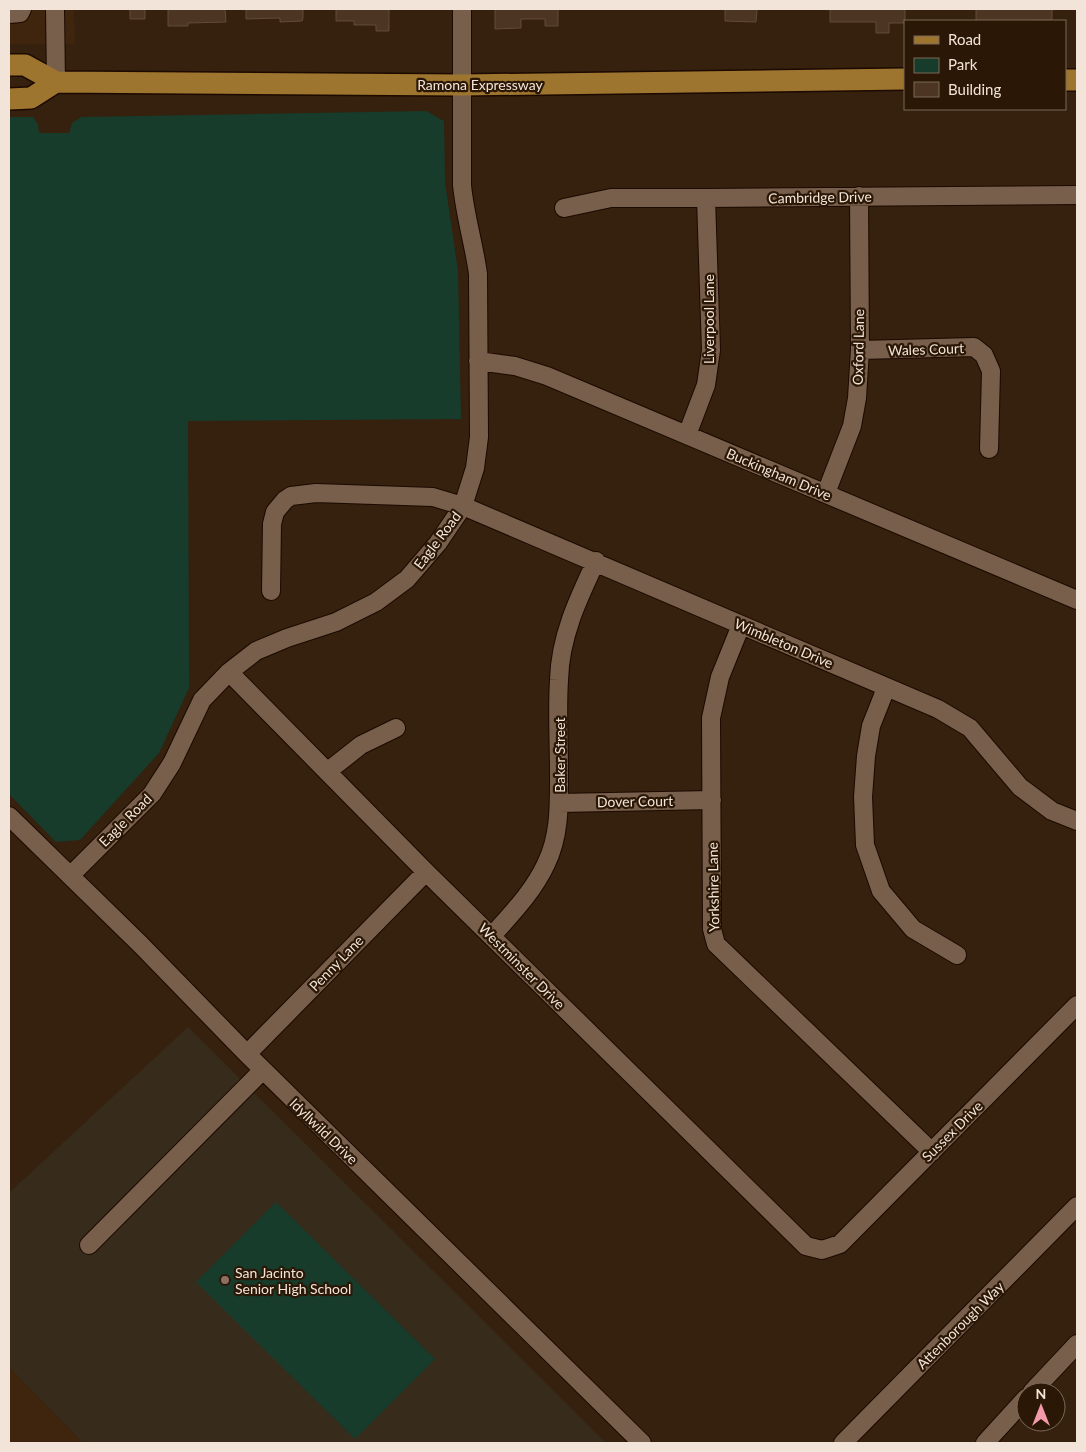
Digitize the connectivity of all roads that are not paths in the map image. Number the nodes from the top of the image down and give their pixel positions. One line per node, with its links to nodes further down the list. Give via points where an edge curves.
1 (22, 9): 4 (street, via 20,13)
2 (55, 9): 7 (street)
3 (462, 9): 8 (street, Eagle Road)
4 (9, 14)
5 (9, 65): 7 (main road, Ramona Expressway, via 25,65)
6 (904, 79): 8 (main road, Ramona Expressway)
7 (56, 82): 8 (main road, Ramona Expressway); 9 (main road, via 31,98)
8 (462, 85): 15 (street, Eagle Road, via 462,185 478,274)
9 (9, 99)
10 (1077, 195): 11 (street, Cambridge Drive)
11 (859, 196): 12 (street, Cambridge Drive); 14 (street, Oxford Lane)
12 (706, 198): 13 (street, Cambridge Drive, via 611,198); 16 (street, Liverpool Lane, via 711,350 706,385)
13 (564, 208)
14 (860, 350): 17 (street, Wales Court, via 974,347 984,355 991,370); 18 (street, Oxford Lane, via 852,426)
15 (478, 361): 16 (street, Buckingham Drive, via 515,366 547,376); 19 (street, Eagle Road, via 479,436)
16 (687, 435): 18 (street, Buckingham Drive)
17 (989, 449)
18 (826, 493): 22 (street, Buckingham Drive)
19 (463, 506): 20 (street, Wimbleton Drive); 21 (street, Wimbleton Drive, via 433,497 316,493 291,496 273,518); 24 (street, Eagle Road, via 438,544 407,579 376,602 336,622 256,651)
20 (596, 561): 23 (street, Wimbleton Drive); 29 (street, Baker Street, via 574,608 561,660)
21 (271, 591)
22 (1077, 600)
23 (741, 625): 25 (street, Wimbleton Drive); 28 (street, Yorkshire Lane, via 720,677 711,718)
24 (229, 672): 27 (street, Westminster Drive); 33 (street, Eagle Road, via 202,700 172,762 152,794)
25 (886, 688): 31 (street, Wimbleton Drive, via 938,709 970,728 1020,787 1052,810); 35 (street, via 871,726 866,756 863,797 865,845 881,890 914,929)
26 (396, 728): 27 (street, via 361,745)
27 (328, 771): 32 (street, Westminster Drive)
28 (712, 800): 29 (street, Dover Court); 39 (street, Yorkshire Lane, via 712,929 716,944)
29 (559, 803): 34 (street, Baker Street, via 556,832 547,863 527,897)
30 (9, 816): 33 (street, Idyllwild Drive)
31 (1077, 821)
32 (426, 872): 34 (street, Westminster Drive); 37 (street, Penny Lane)
33 (70, 876): 37 (street, Idyllwild Drive)
34 (492, 936): 42 (street, Westminster Drive, via 806,1246)
35 (957, 955)
36 (1077, 1005): 39 (street, Sussex Drive)
37 (247, 1054): 38 (street, Idyllwild Drive)
38 (263, 1070): 41 (street); 46 (street, Idyllwild Drive)
39 (932, 1152): 42 (street, Sussex Drive, via 840,1244)
40 (1077, 1206): 47 (street, Attenborough Way)
41 (89, 1245)
42 (822, 1250)
43 (1077, 1344): 44 (street)
44 (1041, 1382)
45 (1016, 1409): 48 (street)
46 (642, 1443)
47 (843, 1443)
48 (985, 1443)

